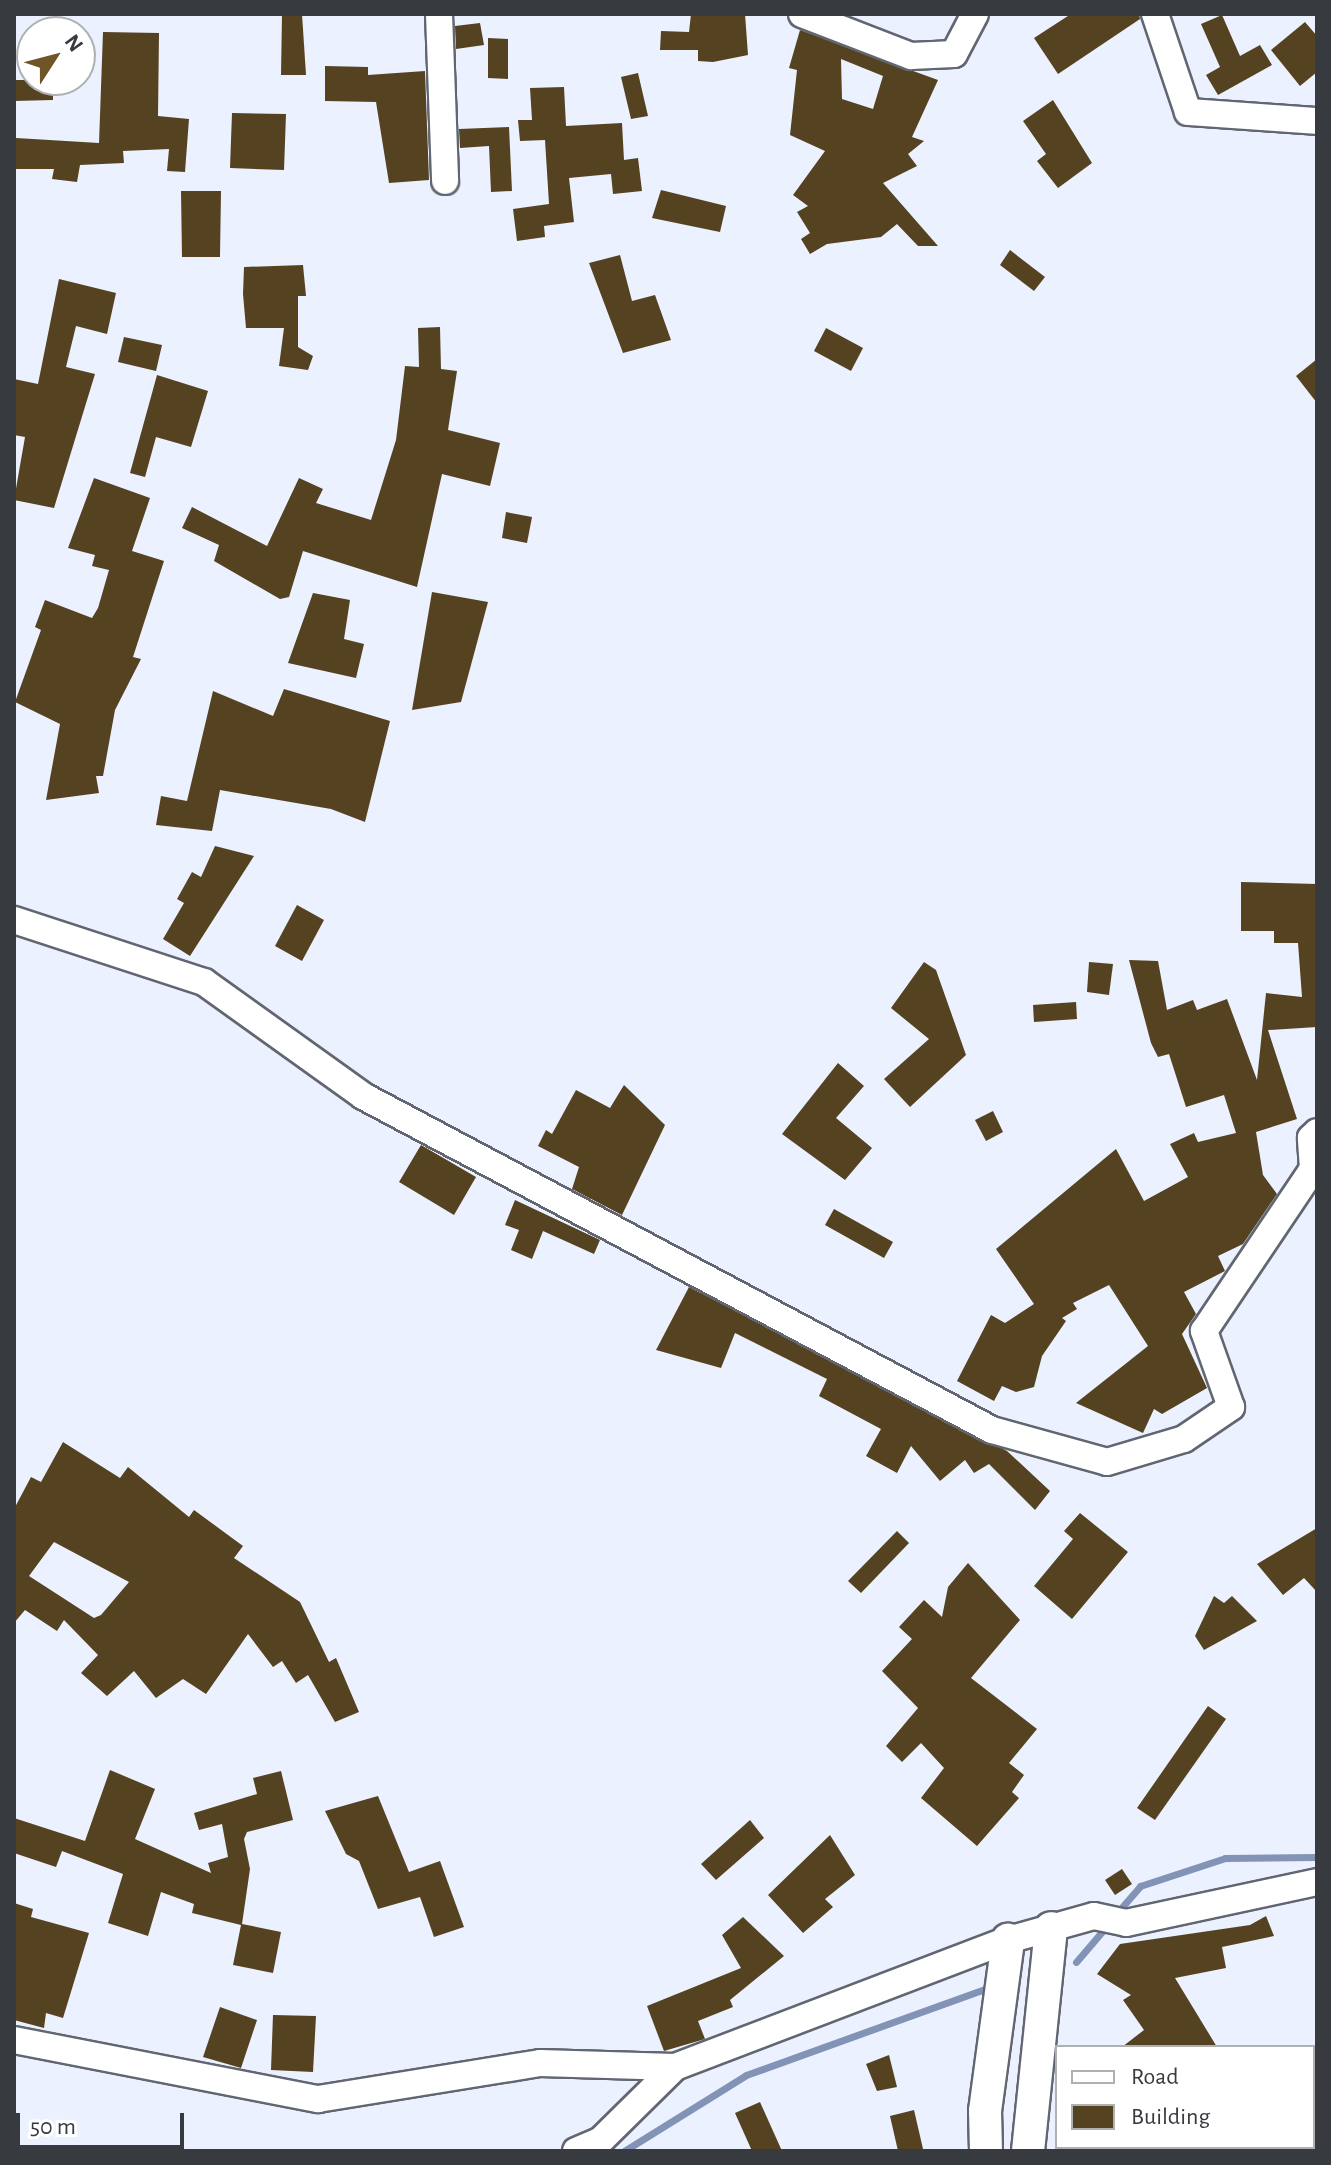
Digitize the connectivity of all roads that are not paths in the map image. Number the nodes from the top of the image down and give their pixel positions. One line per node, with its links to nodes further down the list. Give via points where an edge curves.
1 (439, 14): 6 (street)
2 (802, 14): 3 (street, via 911,56 954,54)
3 (975, 14)
4 (1155, 14): 5 (street, via 1188,112)
5 (1317, 121)
6 (445, 181)
7 (14, 920): 8 (street, via 204,982 363,1096 992,1430 1107,1462 1184,1439 1231,1407 1204,1331 1313,1169 1311,1138)
8 (1317, 1132)
9 (1317, 1882): 10 (street, via 1126,1923 1094,1916)
10 (1051, 1928): 11 (street); 16 (main road)
11 (1008, 1940): 13 (street); 15 (main road, via 985,2111)
12 (14, 2040): 13 (street, via 318,2099 540,2063)
13 (675, 2067): 14 (street, via 600,2141)
14 (576, 2151)
15 (986, 2151)
16 (1028, 2151)

